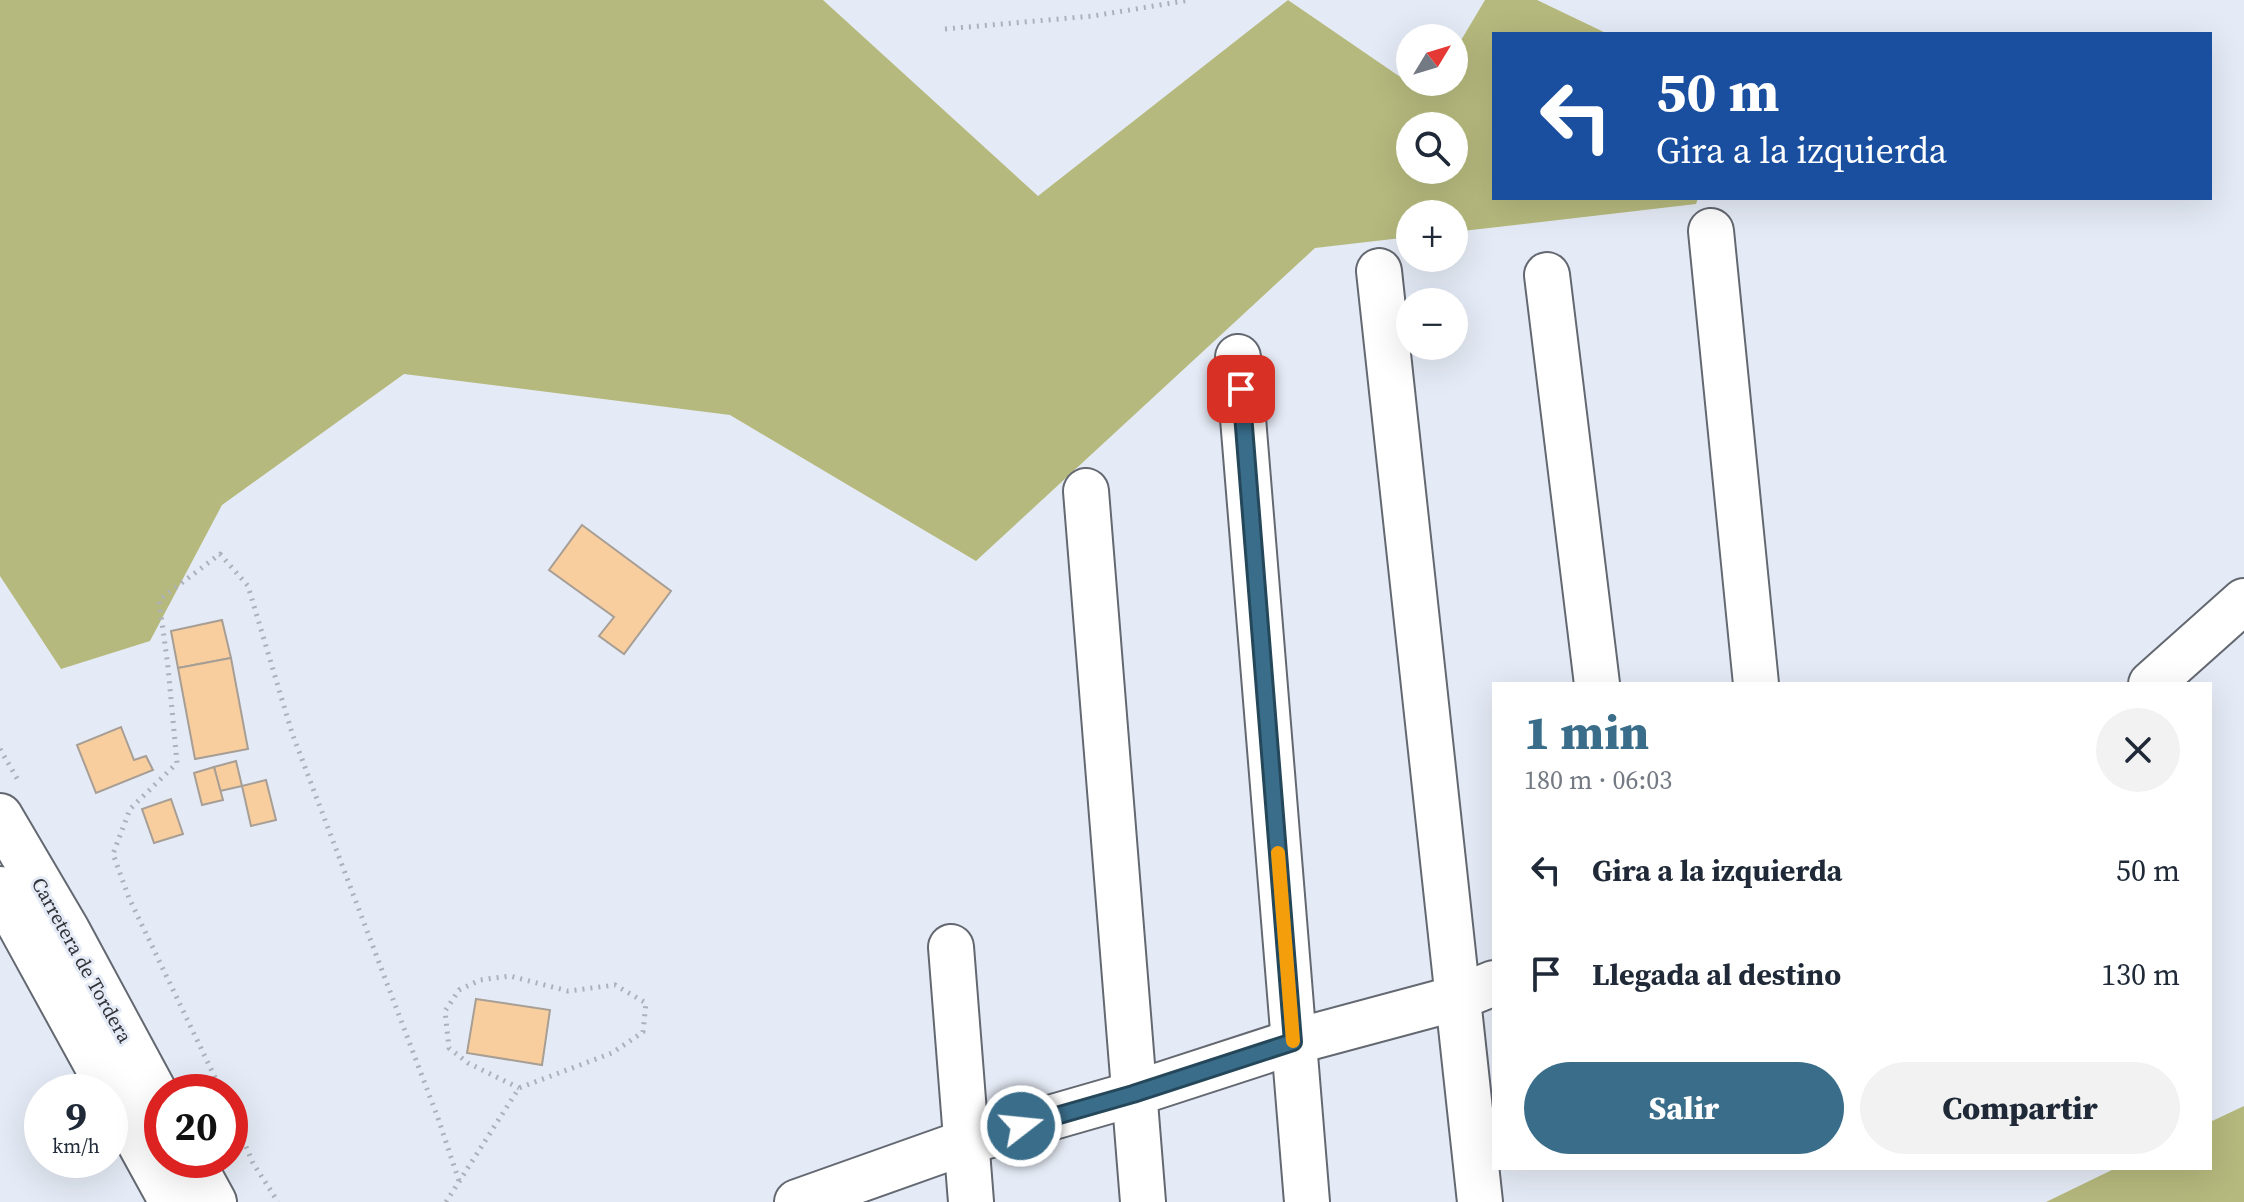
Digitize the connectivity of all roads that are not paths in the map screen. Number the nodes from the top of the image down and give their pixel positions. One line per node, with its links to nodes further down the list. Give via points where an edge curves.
1 (1711, 231): 8 (main road)
2 (1379, 271): 14 (main road)
3 (1547, 275): 7 (main road)
4 (1238, 357): 15 (main road)
5 (1086, 491): 17 (main road)
6 (2244, 601): 9 (main road)
7 (1597, 682)
8 (1756, 682)
9 (2153, 682)
10 (0, 816): 16 (main road, Carretera de Tordera)
11 (0, 877): 18 (main road, via 48,936)
12 (0, 889): 22 (main road)
13 (951, 947): 19 (main road)
14 (1475, 990): 15 (main road); 29 (main road)
15 (1293, 1042): 17 (main road); 28 (main road)
16 (145, 1074)
17 (1133, 1094): 19 (main road); 27 (main road)
18 (144, 1110)
19 (966, 1142): 25 (main road); 26 (main road)
20 (180, 1178): 23 (main road)
21 (201, 1178): 24 (main road)
22 (172, 1202)
23 (193, 1202)
24 (214, 1202)
25 (797, 1202)
26 (971, 1202)
27 (1143, 1202)
28 (1307, 1202)
29 (1480, 1202)

